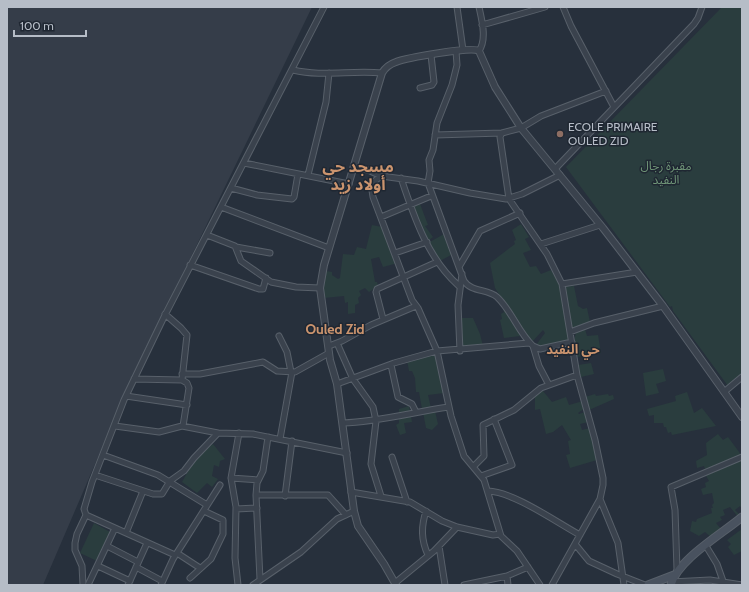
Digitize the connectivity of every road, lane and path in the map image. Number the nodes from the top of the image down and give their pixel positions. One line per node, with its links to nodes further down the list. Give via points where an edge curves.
1 (324, 7): 13 (street)
2 (457, 7): 9 (street)
3 (479, 7): 8 (street)
4 (545, 7): 8 (street)
5 (563, 7): 17 (street)
6 (705, 7): 7 (street)
7 (701, 9): 18 (street, via 694,24)
8 (482, 25): 11 (street, via 483,44)
9 (463, 50): 10 (street); 11 (street)
10 (456, 51): 12 (street); 21 (street, via 458,65 438,118)
11 (479, 51): 19 (street, via 495,87)
12 (431, 55): 14 (street, via 401,60 388,66); 16 (street, via 434,82)
13 (293, 70): 15 (street); 22 (street)
14 (382, 73): 15 (street, via 362,71); 23 (street)
15 (329, 74): 26 (street, via 326,102)
16 (420, 88)
17 (606, 91): 18 (street); 19 (street, via 541,116)
18 (614, 107): 24 (street)
19 (521, 128): 20 (street); 24 (street)
20 (502, 133): 21 (street); 34 (street, via 500,143)
21 (435, 135): 30 (street, via 429,160)
22 (244, 163): 25 (street); 32 (street)
23 (354, 167): 28 (street); 31 (street)
24 (555, 169): 27 (street)
25 (298, 174): 26 (street); 32 (street, via 292,199 257,195)
26 (308, 175): 31 (street)
27 (560, 175): 34 (street); 39 (street)
28 (381, 176): 29 (street); 38 (street, via 370,186)
29 (401, 178): 30 (street); 35 (street)
30 (428, 183): 33 (street); 34 (street)
31 (349, 184): 44 (street)
32 (231, 188): 36 (street)
33 (432, 196): 35 (street); 49 (street)
34 (509, 199): 37 (street)
35 (410, 205): 38 (street); 41 (street)
36 (221, 207): 40 (street); 44 (street)
37 (520, 213): 42 (street); 49 (street, via 480,231)
38 (381, 217): 45 (street)
39 (600, 225): 42 (street); 50 (street)
40 (207, 235): 43 (street); 48 (street)
41 (427, 242): 45 (street); 47 (street)
42 (540, 244): 54 (street)
43 (236, 247): 46 (street); 53 (street, via 241,261)
44 (329, 248): 56 (street)
45 (395, 252): 52 (street)
46 (270, 253)
47 (437, 262): 52 (street); 55 (street)
48 (190, 265): 53 (street, via 259,289 263,289); 59 (street)
49 (459, 267): 51 (street)
50 (636, 272): 54 (street); 58 (street)
51 (462, 274): 55 (street); 65 (street, via 469,286 488,291 497,298)
52 (404, 277): 57 (street); 60 (street, via 376,290)
53 (266, 278): 56 (street, via 271,282 296,287)
54 (562, 284): 61 (street)
55 (459, 286): 67 (street)
56 (320, 288): 66 (street)
57 (416, 306): 60 (street); 68 (street)
58 (663, 306): 61 (street, via 594,323); 79 (street)
59 (165, 314): 71 (street, via 187,335); 74 (street)
60 (383, 319): 64 (street)
61 (570, 332): 63 (street)
62 (279, 336): 70 (street, via 287,352)
63 (572, 342): 65 (street, via 540,349); 72 (street)
64 (337, 343): 66 (street); 75 (street)
65 (531, 345): 67 (street); 78 (street)
66 (329, 349): 70 (street, via 300,370); 77 (street)
67 (460, 350): 68 (street)
68 (437, 352): 69 (street); 82 (street)
69 (391, 364): 75 (street); 83 (street, via 398,396 412,404)
70 (291, 372): 71 (street, via 277,371 263,362 206,373); 93 (street)
71 (182, 374): 76 (street)
72 (577, 375): 78 (street); 112 (street, via 603,478)
73 (742, 377): 79 (street)
74 (134, 379): 76 (street); 80 (street)
75 (353, 379): 77 (street); 86 (street, via 372,405)
76 (182, 380): 81 (street, via 189,385)
77 (337, 384): 87 (street)
78 (549, 385): 85 (street, via 534,392 514,410)
79 (724, 392): 84 (street)
80 (126, 396): 81 (street); 88 (street)
81 (186, 405): 89 (street)
82 (449, 407): 83 (street); 99 (street, via 464,456)
83 (416, 412): 86 (street)
84 (742, 417)
85 (494, 419): 99 (street, via 483,426 484,456); 101 (street, via 512,465)
86 (376, 421): 87 (street); 111 (street, via 371,464)
87 (342, 423): 95 (street)
88 (115, 426): 89 (street, via 159,432); 96 (street)
89 (183, 426): 90 (street)
90 (218, 433): 91 (street); 104 (street, via 184,471)
91 (239, 434): 92 (street); 102 (street)
92 (268, 437): 93 (street); 103 (street, via 263,471)
93 (280, 439): 94 (street)
94 (292, 441): 95 (street); 110 (street)
95 (347, 453): 108 (street)
96 (103, 455): 100 (street); 104 (street)
97 (392, 457): 113 (street)
98 (742, 457): 141 (street, via 671,487 675,510)
99 (474, 466): 101 (street)
100 (95, 475): 107 (street); 119 (street, via 84,509)
101 (482, 476): 106 (street)
102 (231, 478): 103 (street); 116 (street)
103 (258, 480): 109 (street)
104 (170, 481): 107 (street, via 162,494); 114 (street)
105 (220, 485): 114 (street)
106 (488, 490): 125 (street); 126 (street, via 522,503)
107 (143, 491): 124 (street)
108 (351, 492): 111 (street); 117 (street)
109 (256, 495): 110 (street); 115 (street)
110 (285, 496): 120 (street, via 328,495)
111 (381, 496): 113 (street)
112 (600, 499): 126 (street); 139 (street, via 618,543)
113 (407, 502): 118 (street)
114 (205, 508): 132 (street); 137 (street, via 222,518 224,531 211,559)
115 (257, 508): 116 (street); 142 (street)
116 (236, 509): 149 (street, via 235,558)
117 (354, 511): 120 (street); 146 (street, via 358,526)
118 (426, 511): 122 (street); 133 (street, via 422,537)
119 (86, 515): 123 (street); 147 (street, via 75,544 82,566)
120 (346, 515): 142 (street, via 301,552)
121 (742, 517): 131 (main road)
122 (457, 527): 125 (street); 130 (street)
123 (115, 528): 124 (street); 129 (street)
124 (126, 533): 127 (street)
125 (500, 534): 136 (street)
126 (580, 535): 128 (street)
127 (147, 543): 132 (street); 134 (street)
128 (576, 544): 139 (street, via 589,561); 155 (street)
129 (107, 546): 134 (street); 135 (street)
130 (438, 546): 133 (street); 151 (street)
131 (706, 546): 141 (main road); 143 (street, via 717,564)
132 (176, 554): 137 (street); 145 (street)
133 (428, 555): 146 (street)
134 (137, 565): 144 (street); 145 (street)
135 (98, 566): 144 (street); 148 (street)
136 (528, 567): 138 (street); 154 (street)
137 (200, 568): 140 (street)
138 (507, 576): 152 (street); 153 (street)
139 (623, 577): 156 (street); 157 (street)
140 (190, 578)
141 (673, 578): 143 (street); 157 (main road)
142 (260, 579): 150 (street)
143 (723, 581): 158 (street)
144 (129, 583)
145 (161, 583)
146 (395, 584)
147 (83, 585)
148 (88, 585)
149 (238, 585)
150 (253, 585)
151 (445, 585)
152 (464, 585)
153 (508, 585)
154 (540, 585)
155 (552, 585)
156 (624, 585)
157 (651, 585)
158 (742, 585)

